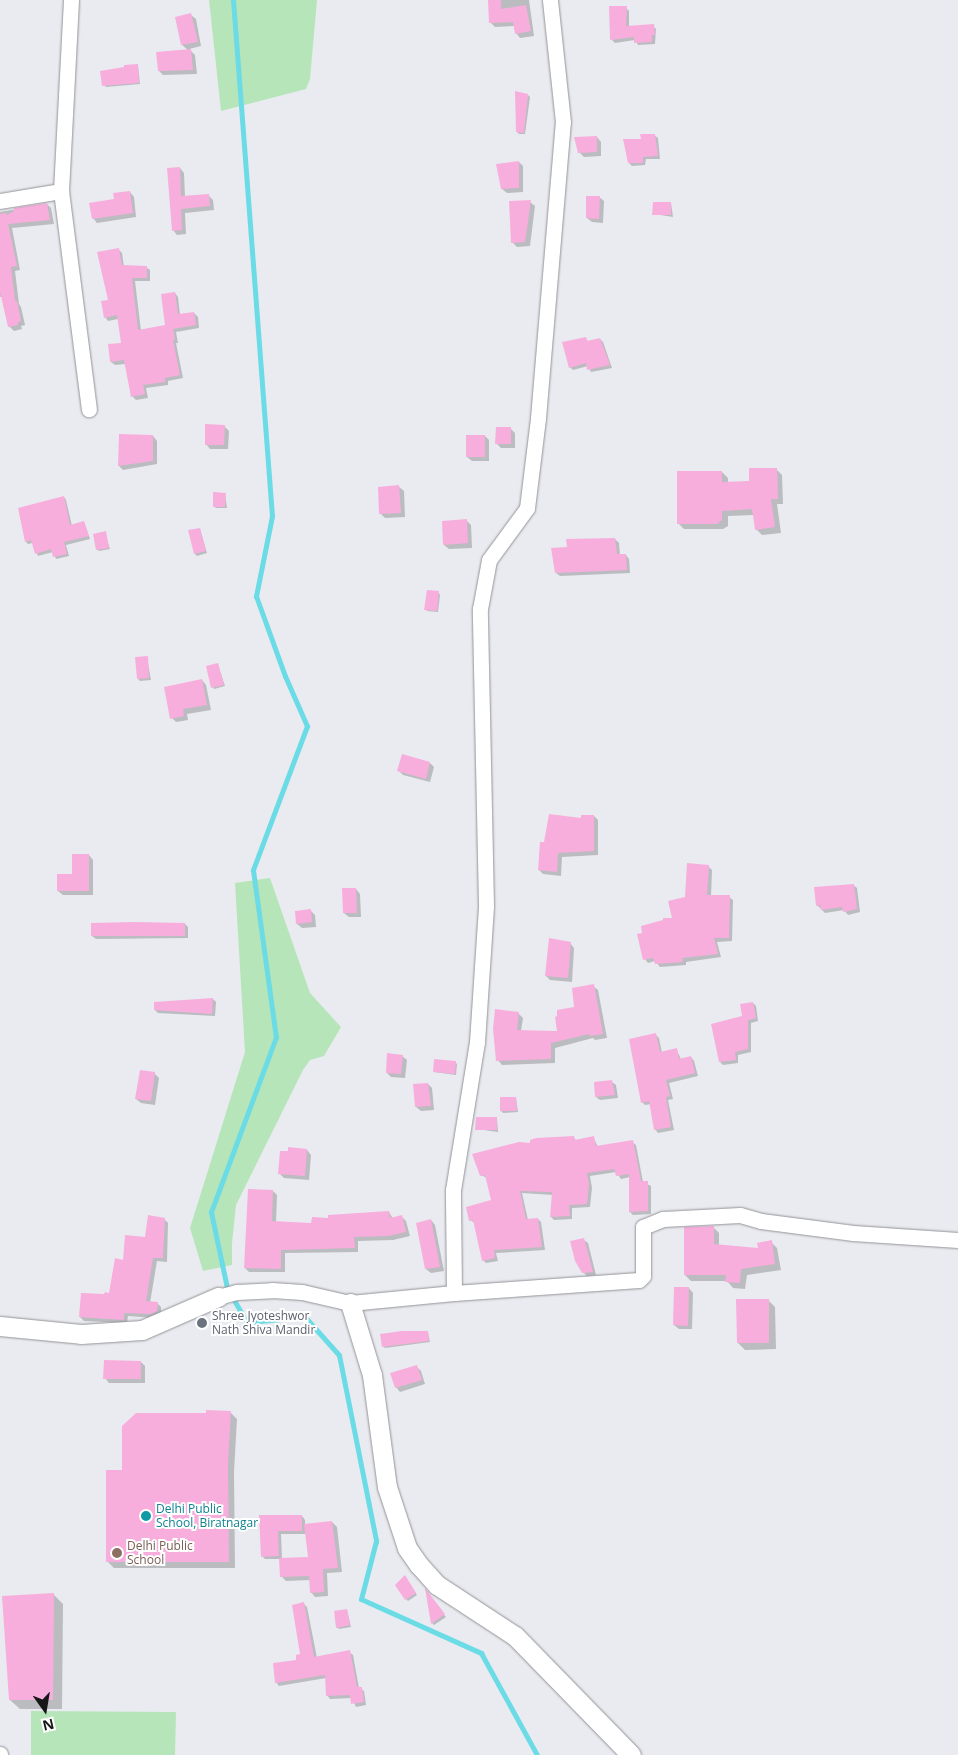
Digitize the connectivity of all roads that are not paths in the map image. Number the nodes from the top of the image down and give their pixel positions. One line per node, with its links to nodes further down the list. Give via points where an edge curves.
1 (71, 0): 3 (street)
2 (550, 0): 7 (street, via 563,122 538,418 527,508 489,560 480,609 486,906 477,1042 453,1190)
3 (61, 191): 4 (street); 5 (street)
4 (0, 201)
5 (89, 409)
6 (958, 1240): 7 (street, via 853,1233 761,1221 740,1215 663,1219 643,1227 643,1276 638,1280)
7 (454, 1293): 9 (street)
8 (218, 1297): 9 (street, via 237,1292 272,1290 302,1292); 10 (street, via 142,1330 81,1334)
9 (350, 1303): 11 (street, via 372,1375 387,1487 407,1548 437,1585 515,1636)
10 (0, 1326)
11 (631, 1755)

